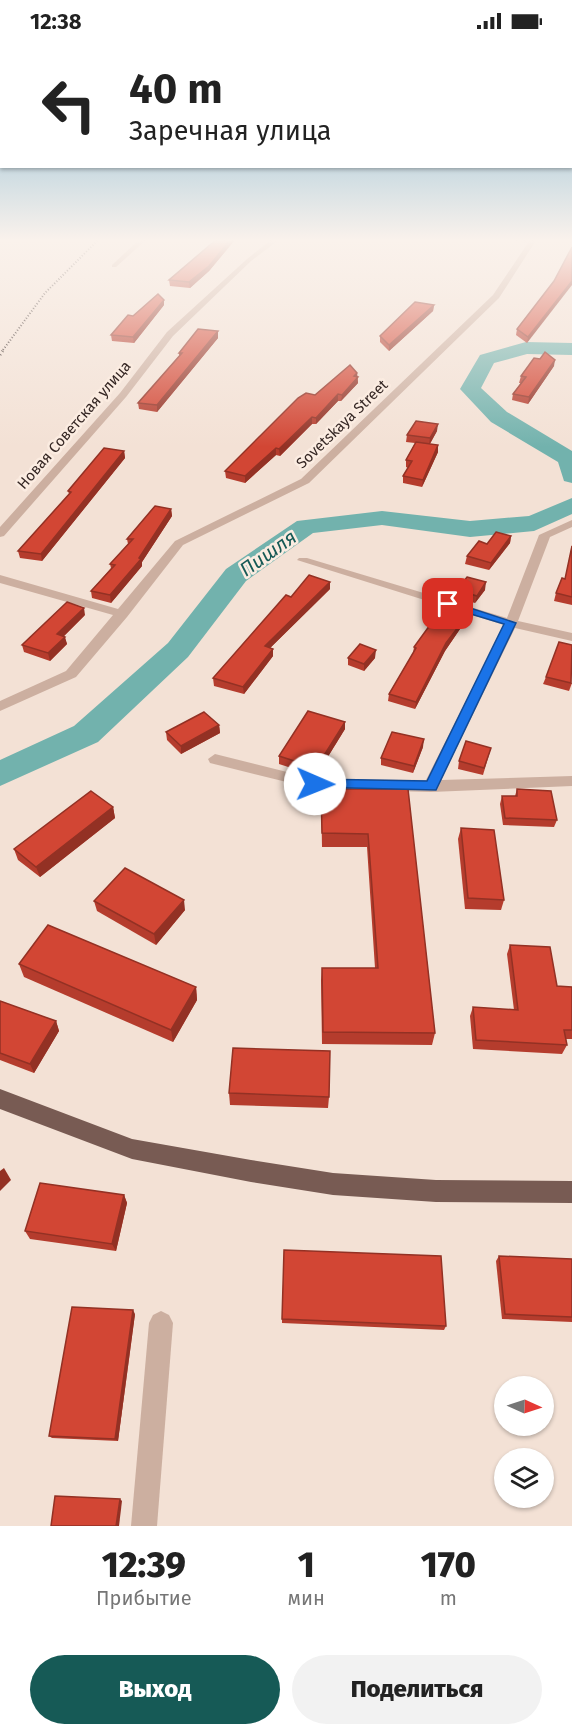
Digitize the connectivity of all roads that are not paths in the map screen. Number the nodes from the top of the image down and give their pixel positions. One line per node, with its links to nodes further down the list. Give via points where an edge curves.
1 (197, 308): 4 (street, Новая Советская улица, via 170,334 123,395)
2 (483, 308): 7 (street, Sovetskaya Street, via 305,481 179,543)
3 (572, 523): 8 (street, via 544,535)
4 (0, 534)
5 (303, 560): 8 (street)
6 (1, 580): 7 (street)
7 (123, 615): 10 (street, Sovetskaya Street, via 71,674)
8 (510, 623): 9 (street); 13 (street)
9 (572, 637)
10 (0, 706)
11 (215, 759): 13 (street, via 315,784)
12 (572, 781): 13 (street)
13 (431, 786)
14 (0, 1099): 15 (main road, via 132,1149 251,1171 333,1184 436,1191)
15 (572, 1192)
16 (161, 1323): 17 (street)
17 (144, 1526)

